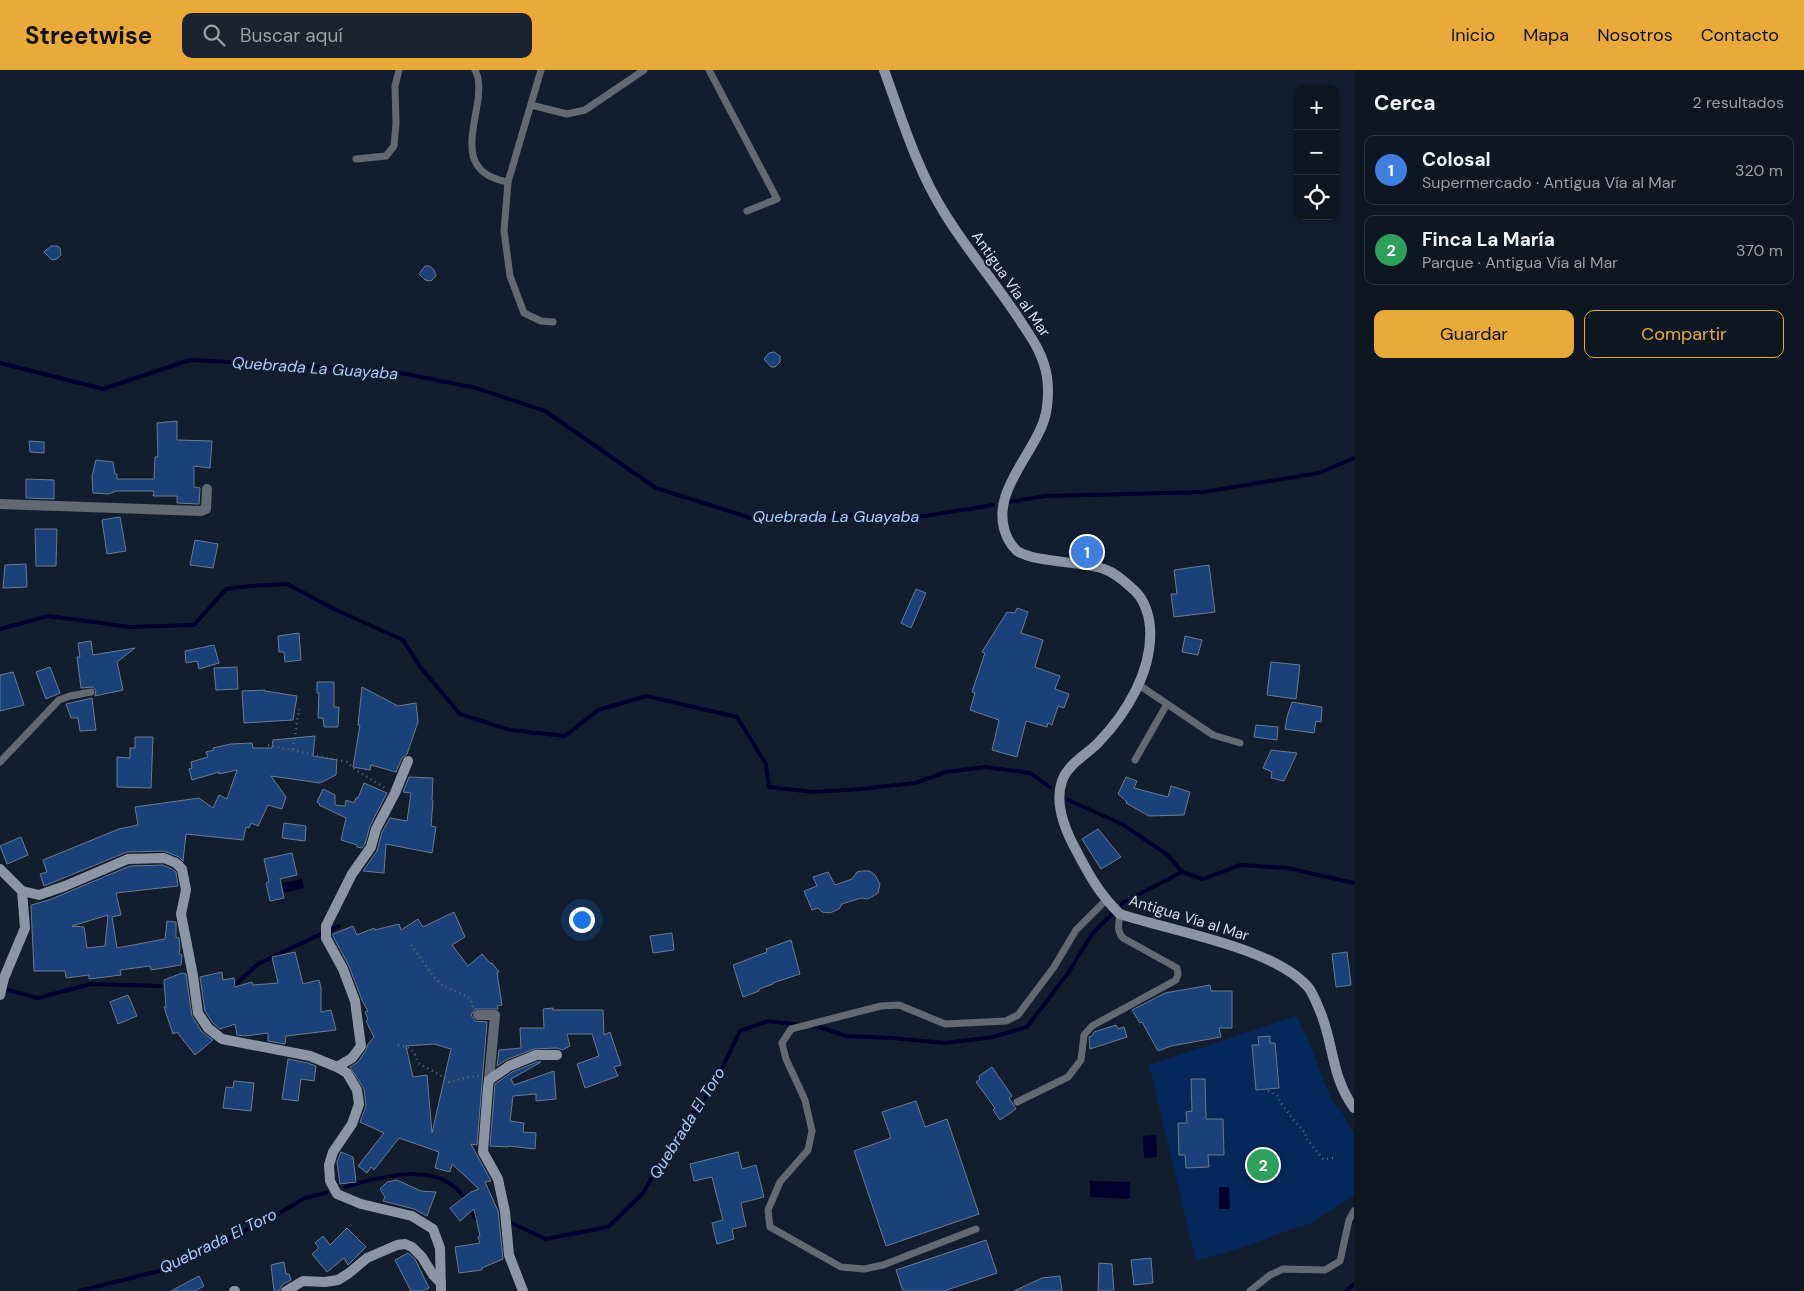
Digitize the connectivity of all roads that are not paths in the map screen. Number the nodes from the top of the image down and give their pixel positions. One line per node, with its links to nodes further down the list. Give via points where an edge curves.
1 (399, 70): 8 (lane, via 395,86 394,146 386,156)
2 (475, 70): 9 (lane, via 479,91 472,155 478,169 495,180)
3 (541, 70): 7 (lane)
4 (644, 70): 7 (lane, via 585,110 567,114)
5 (709, 70): 10 (lane, via 777,199)
6 (884, 70): 14 (street, Antigua Vía al Mar, via 930,189 945,215 1014,310 1039,350 1047,376 1048,400 1043,422 1007,491 1002,509 1007,537 1015,550 1029,556 1104,570 1124,580 1139,595 1150,625 1150,641)
7 (531, 105): 9 (lane)
8 (356, 159)
9 (508, 182): 11 (lane, via 504,231 510,276 524,313)
10 (747, 211)
11 (553, 322)
12 (207, 489): 13 (street, via 206,509 201,512)
13 (0, 504)
14 (1139, 685): 16 (lane); 23 (street, Antigua Vía al Mar, via 1121,716 1062,779 1061,813 1068,835)
15 (90, 692): 20 (lane, via 59,700)
16 (1167, 704): 17 (lane, via 1213,735); 18 (lane)
17 (1240, 743)
18 (1135, 760)
19 (408, 761): 28 (street, via 376,829 371,847 352,874 326,926 326,938 355,1001 361,1046 352,1058)
20 (0, 762)
21 (0, 869): 22 (street)
22 (22, 891): 25 (street, via 25,928); 28 (street, via 38,895 128,859 164,858 176,863 182,869 186,890 181,914 198,1013 208,1028 222,1039 310,1056)
23 (1107, 902): 24 (street, Antigua Vía al Mar); 33 (lane, via 1076,930 1054,967 1018,1015 1006,1021 945,1024 899,1005 881,1006 790,1030 782,1042 786,1059 805,1100 812,1131 808,1150 780,1182 768,1210 770,1227 841,1267 864,1270)
24 (1120, 914): 30 (lane, via 1119,934 1177,968 1176,980 1092,1026 1084,1036 1081,1060 1068,1077); 31 (street, Antigua Vía al Mar, via 1240,948 1292,973 1308,988 1320,1011 1342,1090)
25 (0, 995)
26 (478, 1015): 29 (street, via 495,1015)
27 (557, 1055): 29 (street, via 536,1055 509,1066)
28 (337, 1067): 34 (street, via 347,1073 357,1090 359,1104 352,1124 333,1152 329,1165 330,1181 337,1194 361,1204 412,1216 433,1229 440,1248)
29 (489, 1080): 36 (street, via 483,1152 498,1179 509,1255)
30 (1017, 1102)
31 (1354, 1108)
32 (1354, 1211): 37 (lane, via 1340,1261 1325,1270 1283,1269)
33 (976, 1229)
34 (441, 1287): 35 (street, via 422,1256 412,1247 396,1245 367,1258 338,1280 304,1281)
35 (286, 1291)
36 (523, 1291)
37 (1250, 1291)

